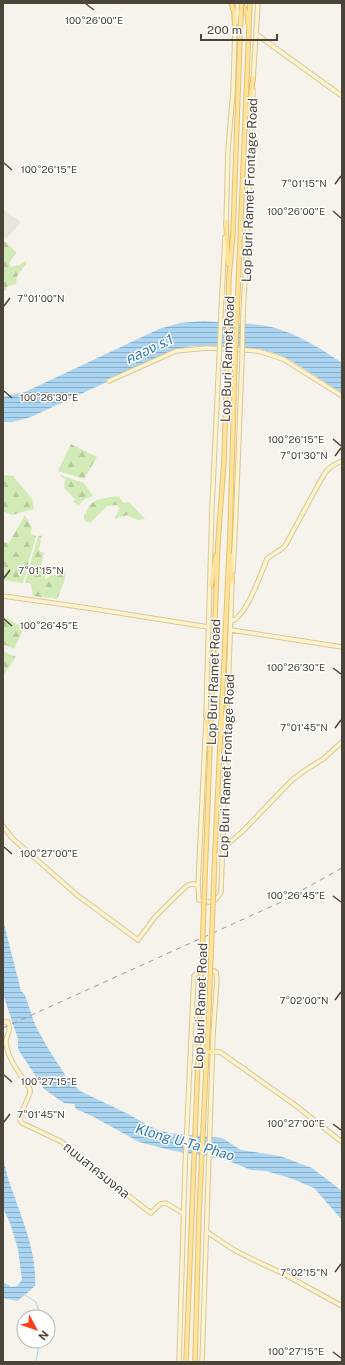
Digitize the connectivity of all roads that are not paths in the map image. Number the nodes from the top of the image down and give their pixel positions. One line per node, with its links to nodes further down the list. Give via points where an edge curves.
1 (231, 3): 7 (main road)
2 (238, 3): 7 (main road, Lop Buri Ramet Frontage Road)
3 (242, 3): 6 (main road, via 247,14); 13 (main road, Lop Buri Ramet Road, bridge)
4 (250, 3): 6 (main road, Lop Buri Ramet Road)
5 (258, 3): 8 (main road, Lop Buri Ramet Frontage Road)
6 (249, 31): 11 (main road, Lop Buri Ramet Road)
7 (235, 34): 12 (main road, Lop Buri Ramet Frontage Road)
8 (256, 34): 9 (main road, Lop Buri Ramet Frontage Road); 10 (main road)
9 (253, 78): 11 (main road); 23 (main road, Lop Buri Ramet Frontage Road, bridge)
10 (342, 96)
11 (245, 140): 14 (main road, Lop Buri Ramet Road)
12 (226, 222): 15 (main road); 24 (main road, Lop Buri Ramet Frontage Road, bridge, via 212,506)
13 (233, 234): 14 (main road); 15 (main road, Lop Buri Ramet Road)
14 (241, 235): 19 (main road, Lop Buri Ramet Road, bridge)
15 (229, 277): 18 (main road, Lop Buri Ramet Road, bridge)
16 (109, 381): 17 (main road, via 176,352 207,348 258,351 283,359)
17 (342, 396)
18 (224, 461): 19 (main road); 22 (main road, Lop Buri Ramet Road)
19 (232, 461): 21 (main road, Lop Buri Ramet Road)
20 (342, 461): 26 (main road, via 325,472 285,546 267,560 250,599 239,616)
21 (230, 534): 23 (main road); 33 (main road, Lop Buri Ramet Road)
22 (218, 542): 24 (main road); 34 (main road, Lop Buri Ramet Road)
23 (232, 582): 26 (main road, Lop Buri Ramet Frontage Road)
24 (211, 586): 27 (main road, Lop Buri Ramet Frontage Road)
25 (3, 596): 27 (main road)
26 (231, 621): 28 (main road, Lop Buri Ramet Frontage Road)
27 (208, 627): 31 (main road, Lop Buri Ramet Frontage Road)
28 (231, 630): 29 (main road); 30 (main road, Lop Buri Ramet Frontage Road)
29 (342, 646)
30 (227, 706): 33 (main road); 36 (main road, Lop Buri Ramet Frontage Road)
31 (206, 713): 34 (main road); 37 (main road, Lop Buri Ramet Frontage Road)
32 (342, 742): 36 (main road, via 323,759 292,780)
33 (220, 751): 39 (main road, Lop Buri Ramet Road, bridge)
34 (210, 752): 44 (main road, Lop Buri Ramet Road, bridge)
35 (3, 826): 37 (main road, via 12,838 77,895 138,940 155,917 178,894 188,885)
36 (222, 849): 37 (main road, Lop Buri Ramet Frontage Road, via 221,892 216,900 207,903 199,900)
37 (198, 885)
38 (3, 1022): 42 (main road, ถนนสาครมงคล, via 8,1022 11,1030 6,1042 10,1059 30,1089 20,1116 22,1123 62,1142 80,1159 151,1213 160,1204 166,1203)
39 (206, 1052): 40 (main road); 45 (main road, Lop Buri Ramet Road)
40 (213, 1052): 41 (main road, via 220,1052); 42 (main road, via 217,979 216,972 204,970 194,976); 43 (main road)
41 (342, 1142)
42 (184, 1214): 47 (main road)
43 (207, 1232): 46 (main road, via 234,1250); 50 (main road)
44 (190, 1260): 45 (main road); 48 (main road, Lop Buri Ramet Road)
45 (198, 1261): 49 (main road, Lop Buri Ramet Road)
46 (342, 1306)
47 (179, 1362)
48 (186, 1362)
49 (194, 1362)
50 (202, 1362)

